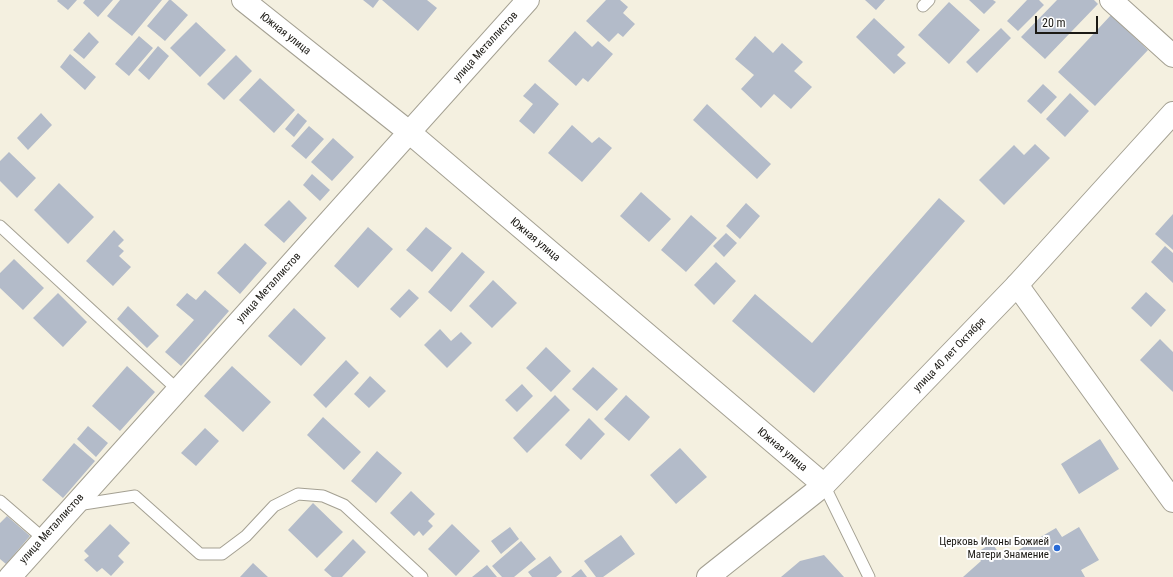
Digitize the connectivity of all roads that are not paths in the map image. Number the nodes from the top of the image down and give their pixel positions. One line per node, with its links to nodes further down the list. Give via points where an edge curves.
1 (242, 0): 6 (street, Южная улица)
2 (528, 0): 6 (street, улица Металлистов)
3 (1111, 0): 4 (street)
4 (1173, 56)
5 (1173, 113): 8 (street, улица 40 лет Октября)
6 (409, 132): 9 (street, улица Металлистов); 10 (street, Южная улица)
7 (0, 226): 9 (lane)
8 (1017, 285): 10 (street, улица 40 лет Октября); 12 (street)
9 (178, 390): 13 (street, улица Металлистов)
10 (824, 485): 17 (street, улица 40 лет Октября); 18 (lane)
11 (0, 502): 14 (lane)
12 (1173, 502)
13 (74, 506): 14 (street, улица Металлистов); 16 (lane, via 135,496 200,554 222,554 246,536 274,506 298,494 323,496 344,505)
14 (44, 539): 15 (street, улица Металлистов)
15 (10, 577)
16 (422, 577)
17 (708, 577)
18 (868, 577)

